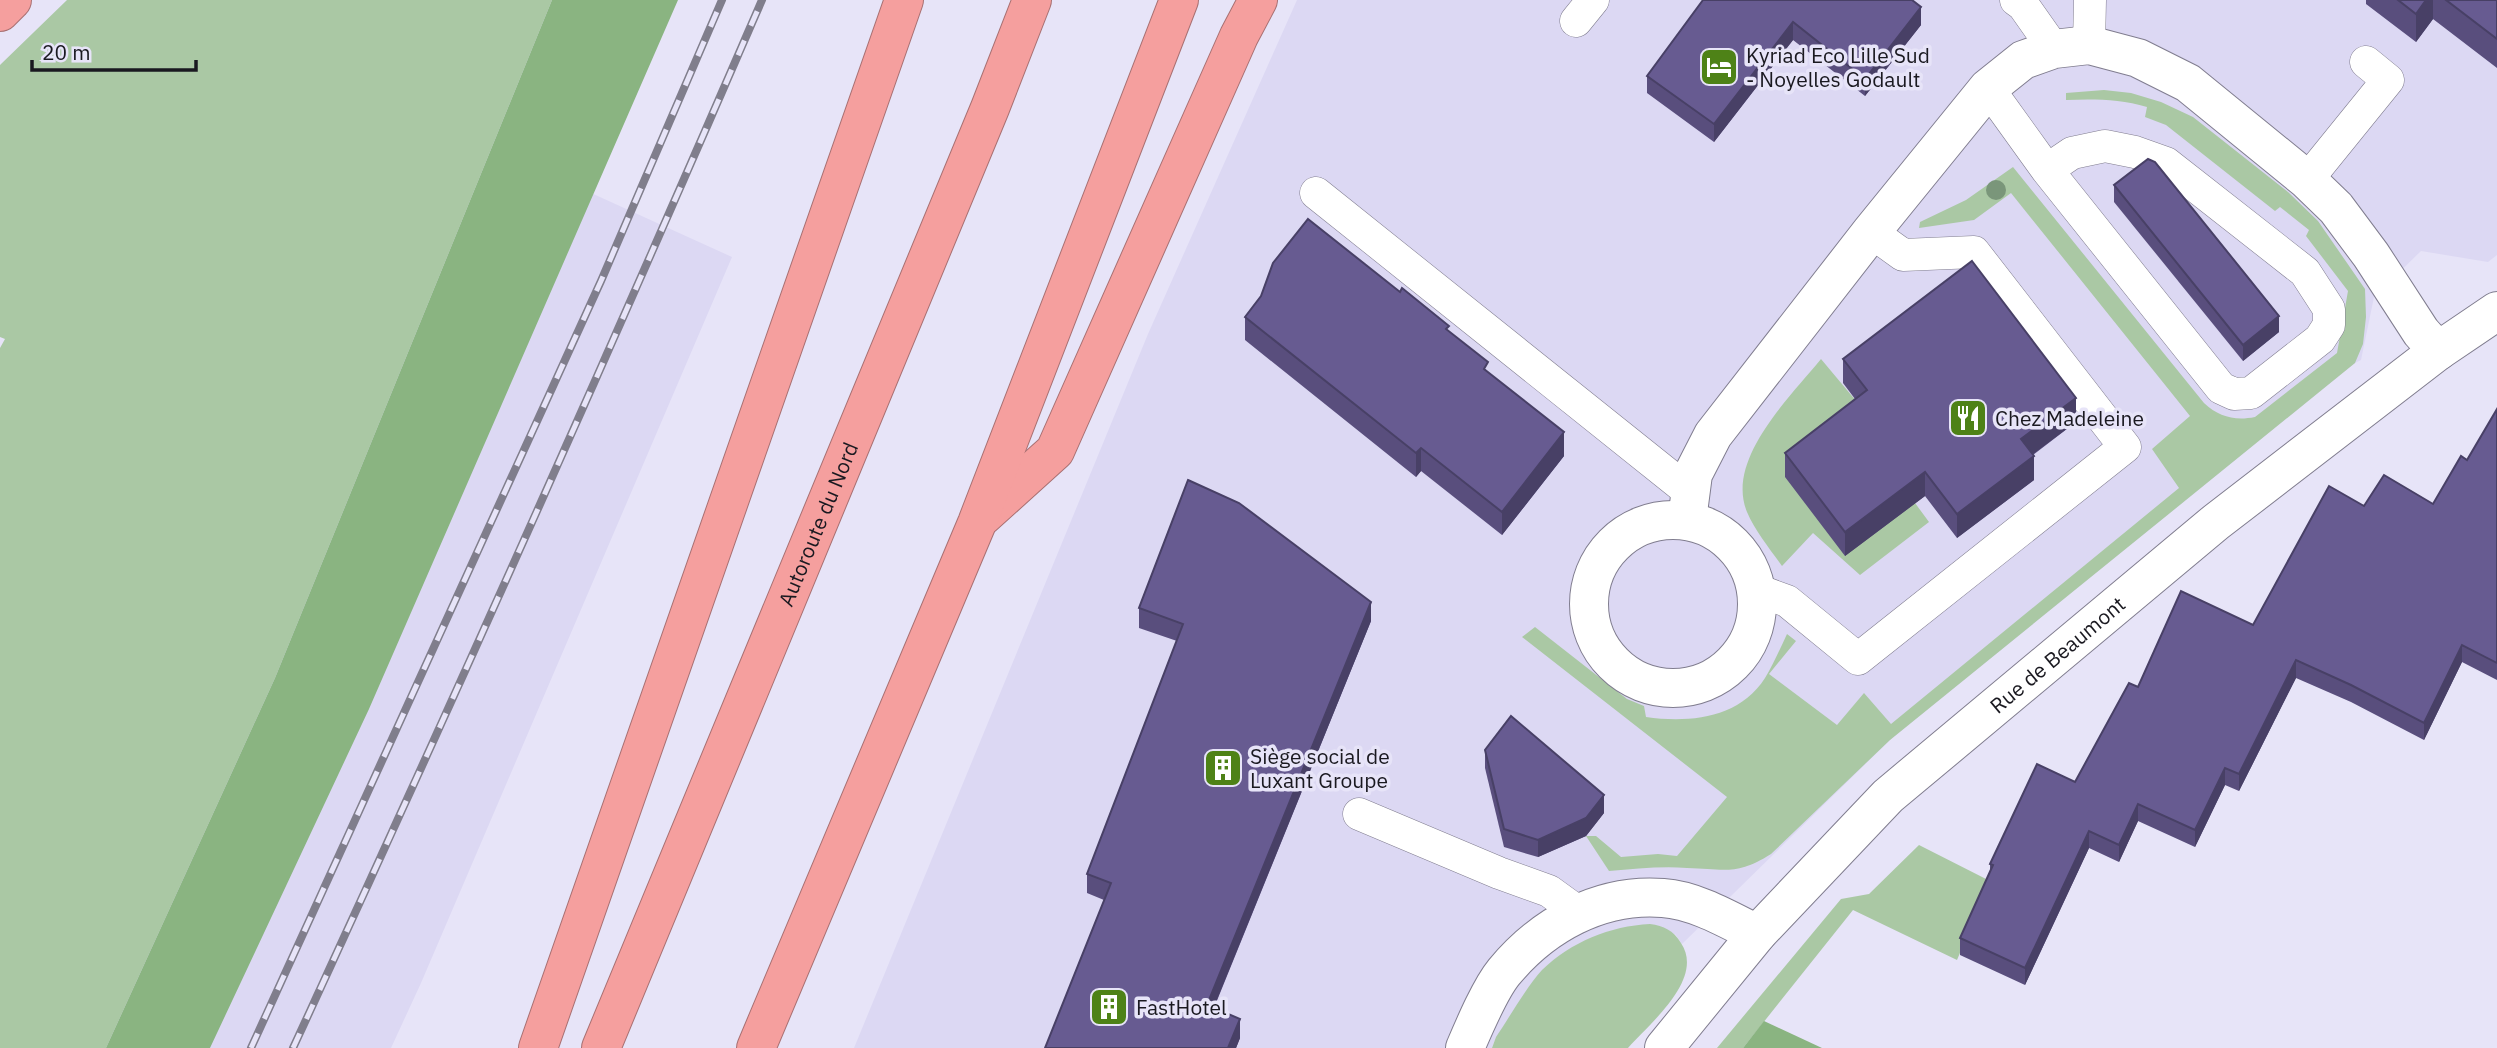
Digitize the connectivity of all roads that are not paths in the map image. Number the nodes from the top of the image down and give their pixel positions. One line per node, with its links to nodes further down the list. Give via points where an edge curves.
1 (12, 0): 8 (highway)
2 (904, 0): 24 (highway)
3 (1032, 0): 25 (highway, Autoroute du Nord)
4 (1179, 0): 19 (highway)
5 (1258, 0): 19 (highway, via 1055,451)
6 (2017, 0): 9 (lane)
7 (2090, 0): 9 (lane)
8 (0, 12)
9 (2071, 47): 11 (street, via 2023,60); 13 (street, via 2138,58 2188,83)
10 (2366, 62): 13 (lane, via 2388,80)
11 (1987, 88): 12 (lane); 15 (street)
12 (2047, 170): 12 (lane, via 2221,388 2235,394 2251,393 2320,339 2329,325 2329,309 2305,272 2166,163 2105,146 2072,153)
13 (2307, 180): 17 (street, via 2336,208)
14 (1316, 192): 18 (lane)
15 (1871, 232): 18 (street, via 1713,435 1693,474); 20 (lane, via 1903,256 1974,252 2125,447 1858,659 1787,601)
16 (2497, 311): 17 (street, Rue de Beaumont)
17 (2438, 351): 23 (street, Rue de Beaumont, via 2216,522 1888,796)
18 (1689, 507): 20 (street, via 1733,544 1748,565); 20 (street, via 1631,530 1609,548 1594,572 1588,600 1592,628 1604,653 1624,674 1651,686 1679,689 1707,682 1731,665 1748,643 1756,616)
19 (976, 523): 26 (highway)
20 (1756, 590)
21 (1359, 814): 22 (lane, via 1549,891)
22 (1578, 912): 23 (street, via 1624,899 1664,898 1701,908); 27 (street, via 1541,935 1503,973)
23 (1758, 934): 28 (street, Rue de Beaumont)
24 (538, 1048)
25 (601, 1048)
26 (756, 1048)
27 (1465, 1048)
28 (1664, 1048)

